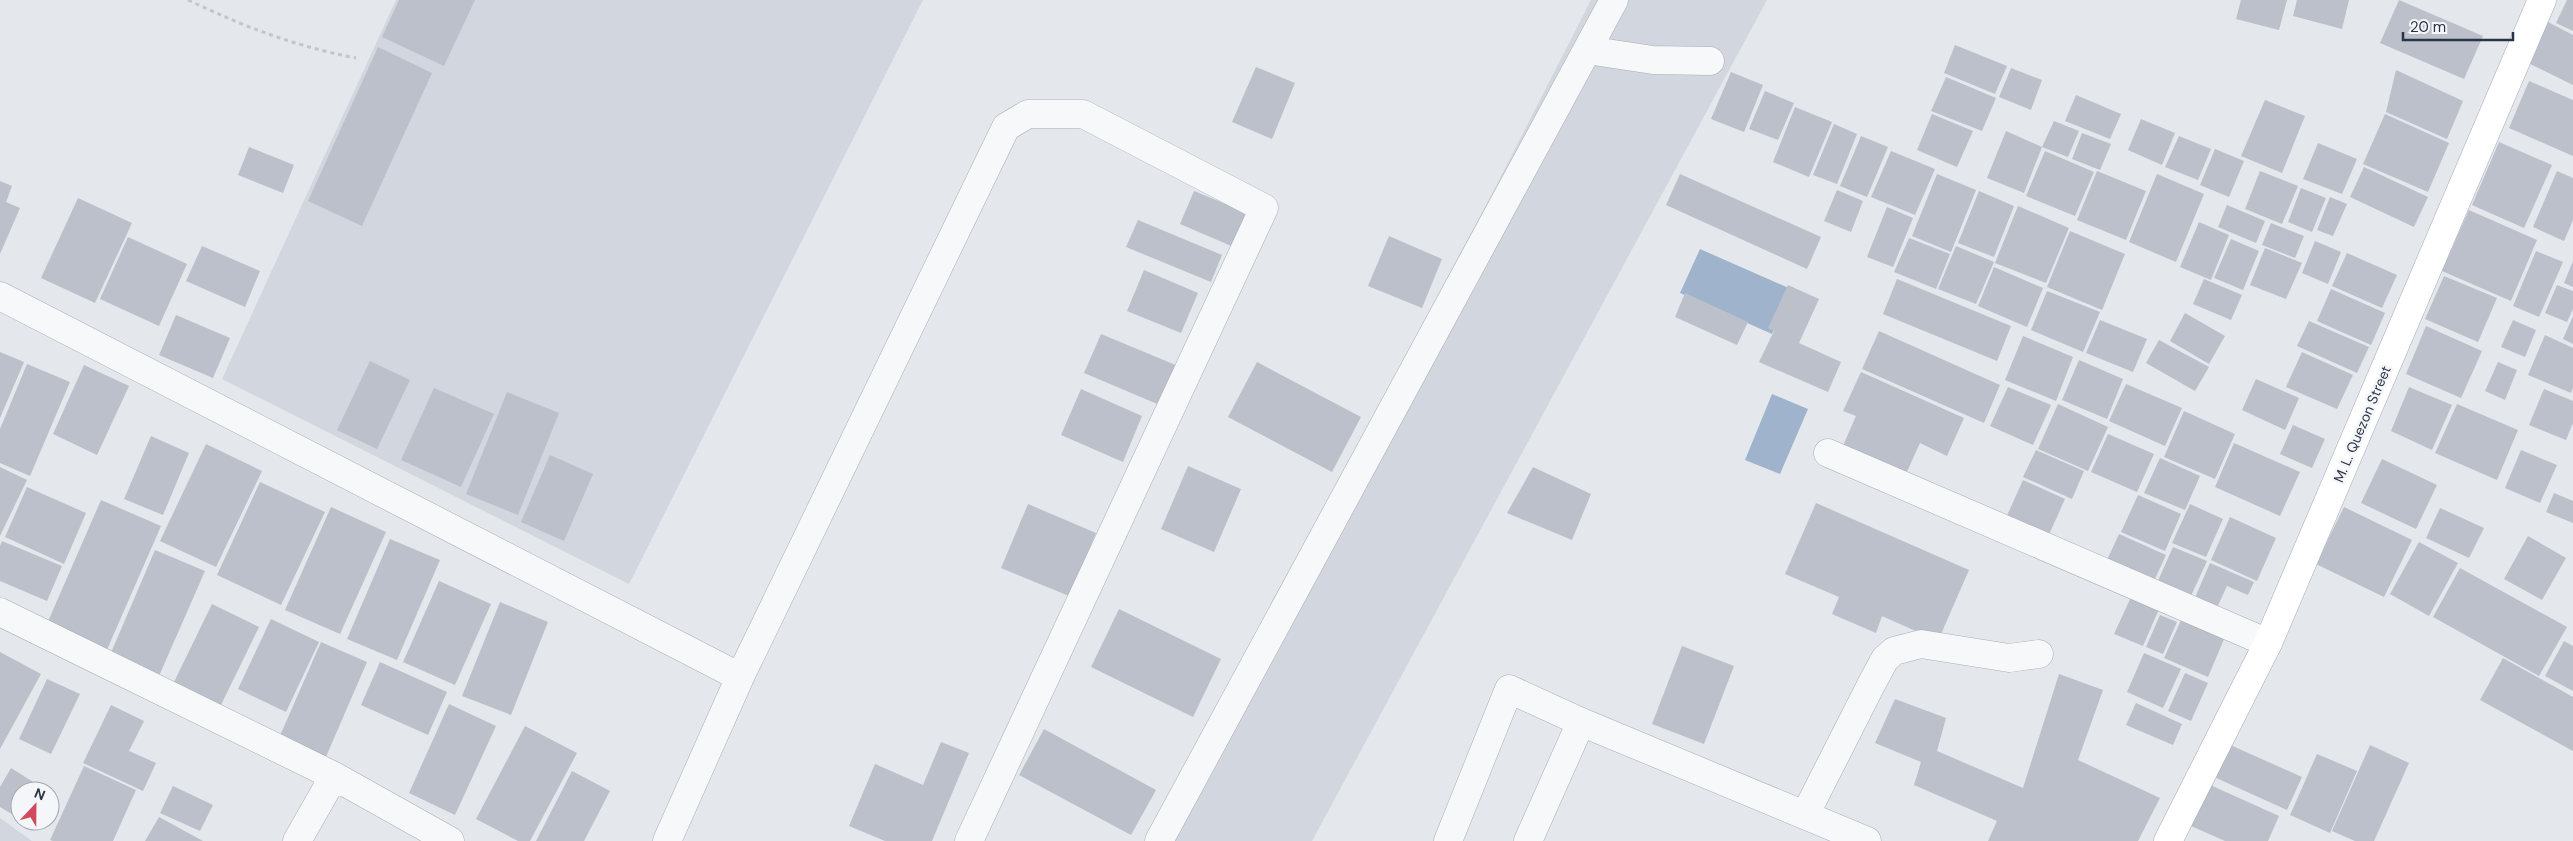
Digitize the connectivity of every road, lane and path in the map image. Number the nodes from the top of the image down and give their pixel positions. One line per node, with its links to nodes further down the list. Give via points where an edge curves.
1 (188, 0): 5 (path, via 276,39)
2 (1614, 0): 4 (street)
3 (2542, 0): 10 (main road, M. L. Quezon Street)
4 (1587, 50): 6 (street, via 1654,60); 20 (street)
5 (356, 58)
6 (1710, 61)
7 (0, 296): 12 (street)
8 (1828, 452): 10 (street)
9 (0, 612): 14 (street)
10 (2268, 643): 24 (main road, M. L. Quezon Street)
11 (2039, 654): 15 (street, via 2009,658 1921,644 1894,651 1885,659)
12 (740, 677): 18 (street); 19 (street, via 1006,127 1028,114 1083,114 1264,208)
13 (1581, 722): 15 (street); 21 (street, via 1509,689); 22 (street)
14 (334, 776): 16 (street); 17 (street)
15 (1805, 815): 23 (street)
16 (297, 841)
17 (450, 841)
18 (667, 841)
19 (969, 841)
20 (1159, 841)
21 (1448, 841)
22 (1528, 841)
23 (1866, 841)
24 (2168, 841)

